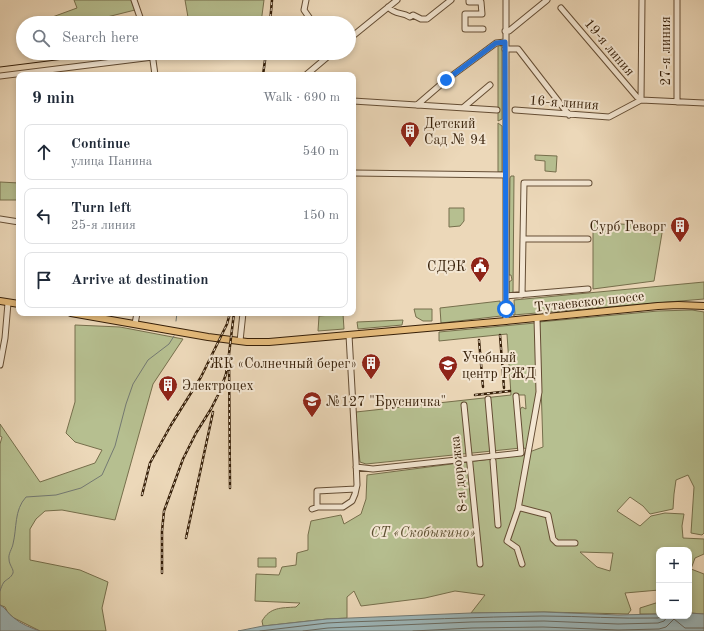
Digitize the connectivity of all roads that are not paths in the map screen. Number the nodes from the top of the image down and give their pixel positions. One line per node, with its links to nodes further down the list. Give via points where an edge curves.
1 (134, 0): 12 (street)
2 (306, 0): 13 (street, via 304,10)
3 (397, 0): 10 (street)
4 (451, 0): 10 (street, via 427,19 396,13)
5 (469, 0): 14 (street, via 481,2 482,14 465,14 465,29)
6 (506, 0): 15 (street)
7 (547, 0): 15 (street, via 509,31)
8 (642, 0): 28 (street, 27-я линия)
9 (677, 0): 30 (street, 27-я линия)
10 (388, 7): 16 (street)
11 (561, 8): 28 (street, 19-я линия)
12 (140, 16)
13 (308, 16)
14 (483, 29)
15 (505, 31): 17 (street)
16 (356, 33)
17 (505, 42): 18 (street); 32 (street, via 496,43)
18 (505, 49): 36 (street, via 518,49); 38 (street)
19 (116, 60): 22 (street)
20 (153, 60): 23 (street)
21 (324, 60): 24 (street)
22 (29, 72)
23 (155, 72)
24 (310, 72)
25 (16, 74): 26 (street)
26 (0, 76)
27 (490, 85): 33 (street)
28 (641, 100): 30 (street); 36 (street, 16-я линия, via 609,117)
29 (356, 101): 32 (street)
30 (677, 102): 31 (street)
31 (704, 103)
32 (417, 105): 33 (street)
33 (464, 107): 34 (street)
34 (497, 110)
35 (515, 110): 36 (street, 16-я линия)
36 (569, 115)
37 (356, 173): 38 (street)
38 (506, 174): 46 (street)
39 (589, 183): 42 (street, via 524,183)
40 (0, 219): 41 (street)
41 (16, 222)
42 (523, 239): 43 (street); 45 (street)
43 (588, 239)
44 (588, 289): 45 (street)
45 (522, 295): 46 (street)
46 (506, 296): 55 (street)
47 (0, 301): 48 (main road)
48 (8, 302): 49 (main road); 59 (street)
49 (16, 303)
50 (704, 306): 54 (main road, Тутаевское шоссе, via 671,305)
51 (88, 316): 56 (main road, Тутаевское шоссе)
52 (136, 316): 56 (street)
53 (243, 316): 58 (street)
54 (537, 318): 55 (main road, Тутаевское шоссе); 67 (street, via 539,392)
55 (506, 321): 57 (main road, Тутаевское шоссе)
56 (135, 324): 58 (main road, Тутаевское шоссе)
57 (349, 335): 58 (main road, Тутаевское шоссе, via 274,342); 65 (street)
58 (240, 341)
59 (0, 365)
60 (516, 396): 64 (street, via 521,453)
61 (488, 399): 64 (street)
62 (464, 405): 63 (street, 8-я дорожка)
63 (469, 458): 64 (street); 65 (street, via 373,469); 70 (street, 8-я дорожка)
64 (493, 458): 68 (street)
65 (356, 467): 66 (street)
66 (356, 489): 66 (street, via 352,501 343,507 314,508 317,491)
67 (518, 509): 69 (street, via 548,515 557,543); 71 (street, via 507,541 517,548)
68 (498, 525)
69 (575, 543)
70 (480, 564)
71 (522, 564)

